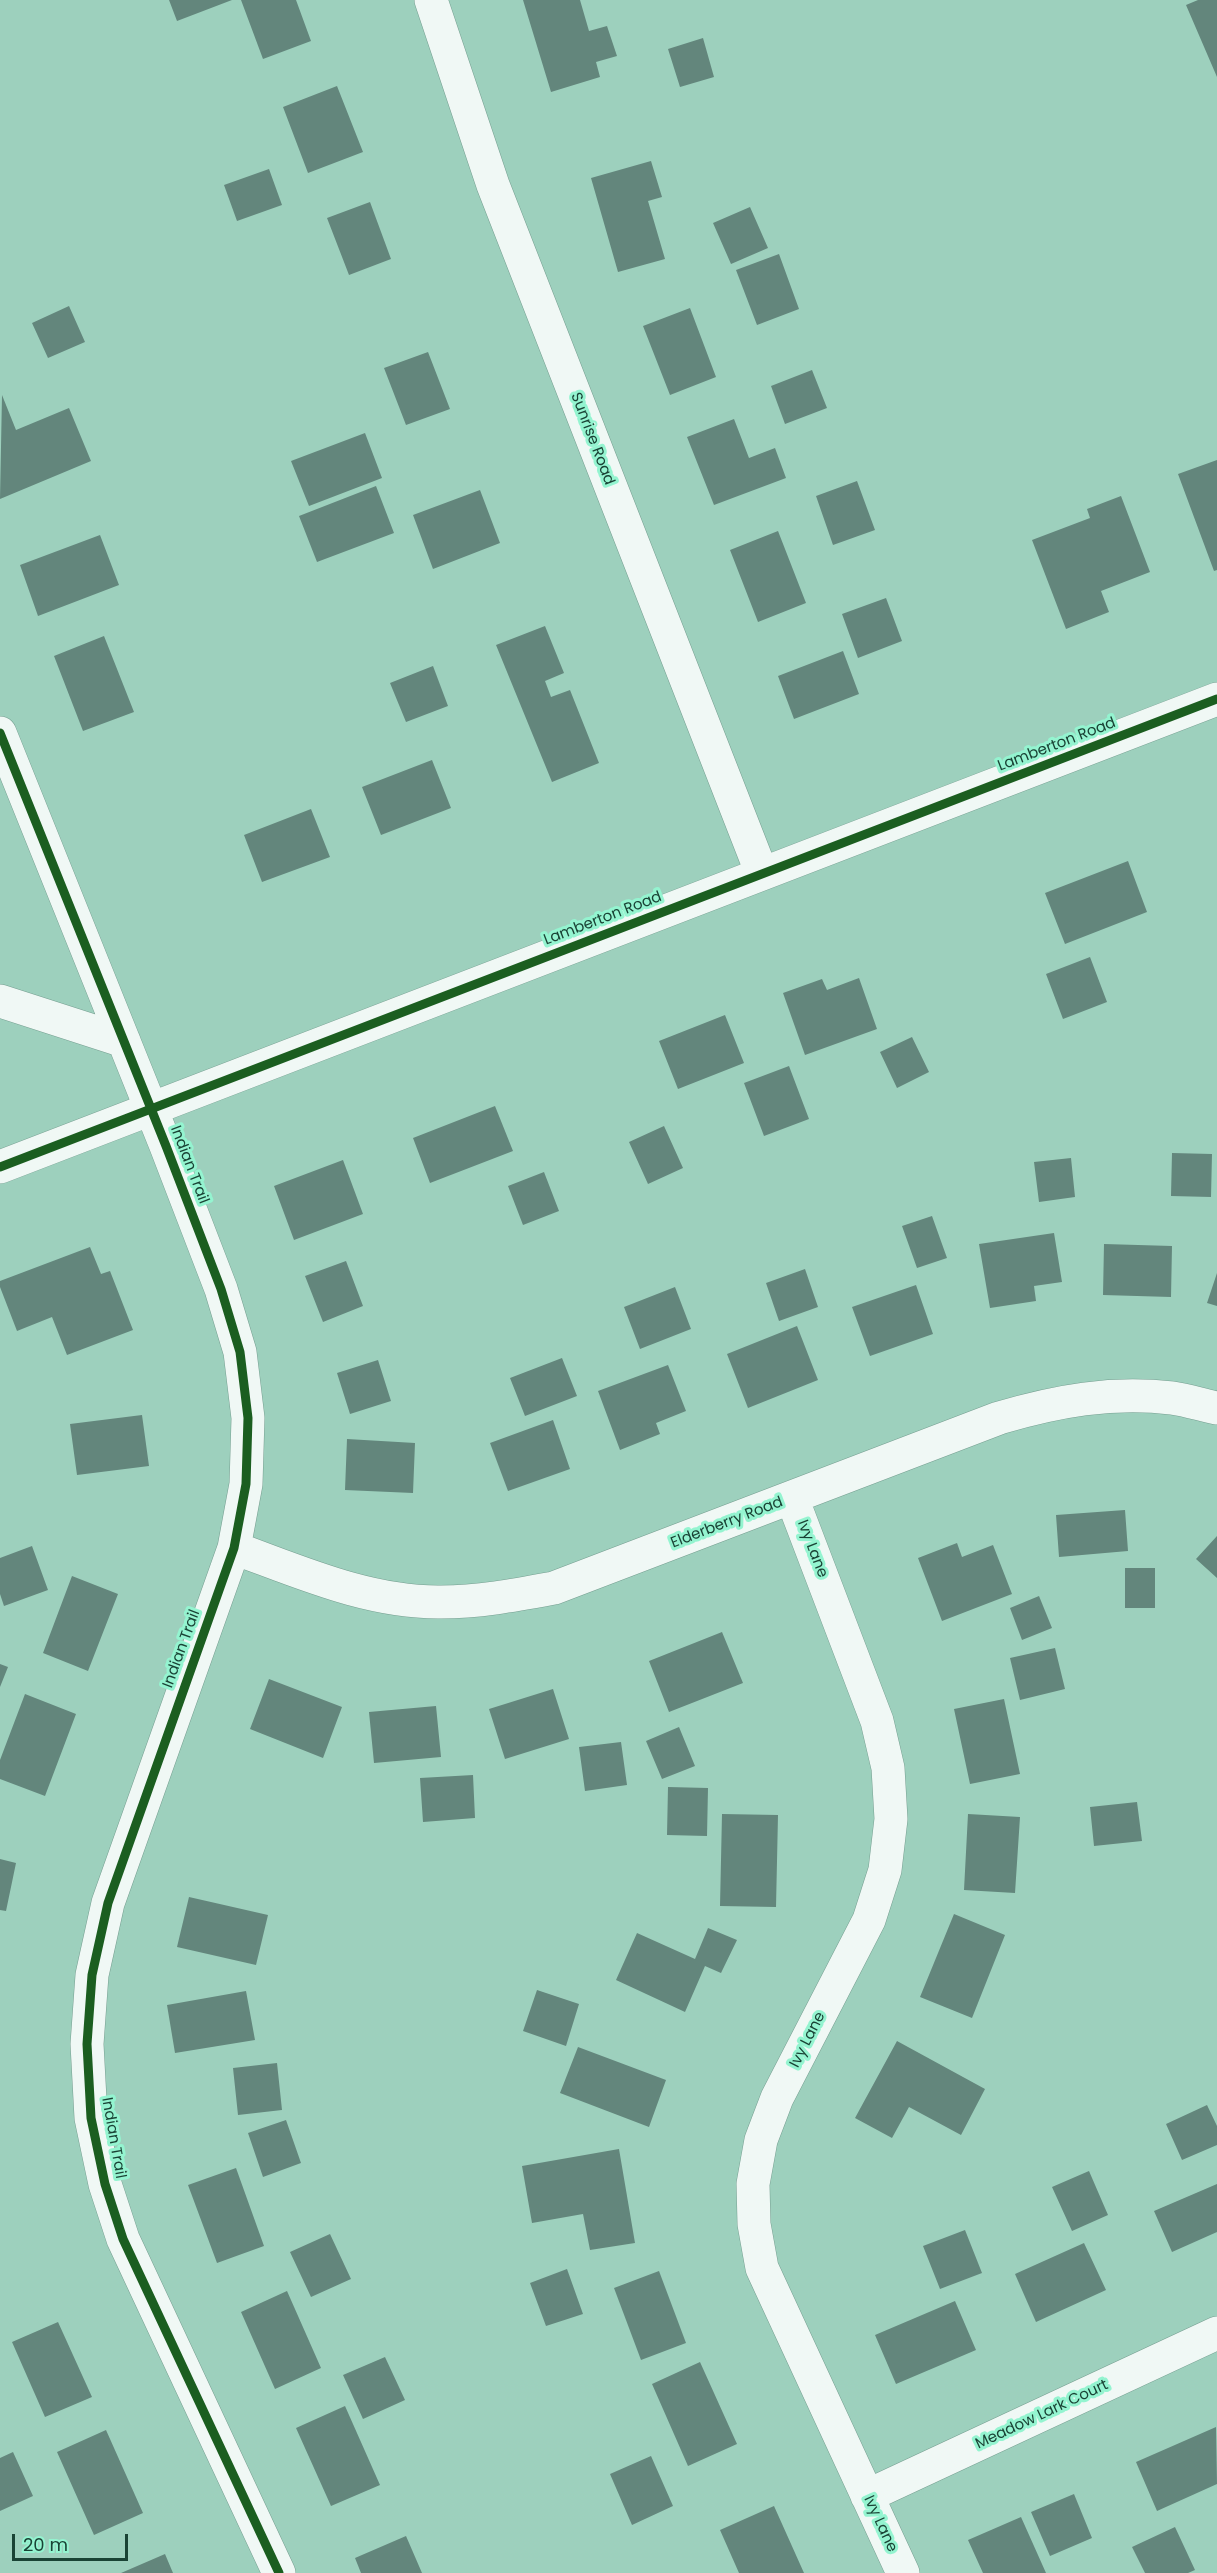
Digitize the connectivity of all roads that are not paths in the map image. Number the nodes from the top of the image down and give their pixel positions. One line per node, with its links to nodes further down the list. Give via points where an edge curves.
1 (431, 0): 4 (street, Sunrise Road, via 493,185)
2 (1217, 699): 4 (street, Lamberton Road)
3 (0, 733): 6 (street, Indian Trail)
4 (762, 874): 7 (street, Lamberton Road)
5 (0, 1001): 6 (street)
6 (124, 1041): 7 (street, Indian Trail)
7 (151, 1109): 8 (street, Lamberton Road); 11 (street, Indian Trail, via 221,1289 240,1353 248,1451)
8 (0, 1167)
9 (1217, 1408): 10 (street, Elderberry Road, via 1173,1398 1114,1395 1048,1404 999,1418)
10 (792, 1498): 11 (street, Elderberry Road, via 554,1588 495,1600 438,1602 379,1596 320,1580); 13 (street, Ivy Lane, via 877,1721 888,1768 891,1819 885,1870 869,1920 777,2098 761,2140 753,2184 754,2224 762,2268)
11 (234, 1548): 14 (street, Indian Trail, via 108,1903 92,1975 87,2043 91,2118 119,2229)
12 (1217, 2333): 13 (street, Meadow Lark Court)
13 (867, 2496): 15 (street, Ivy Lane)
14 (279, 2573)
15 (903, 2573)

